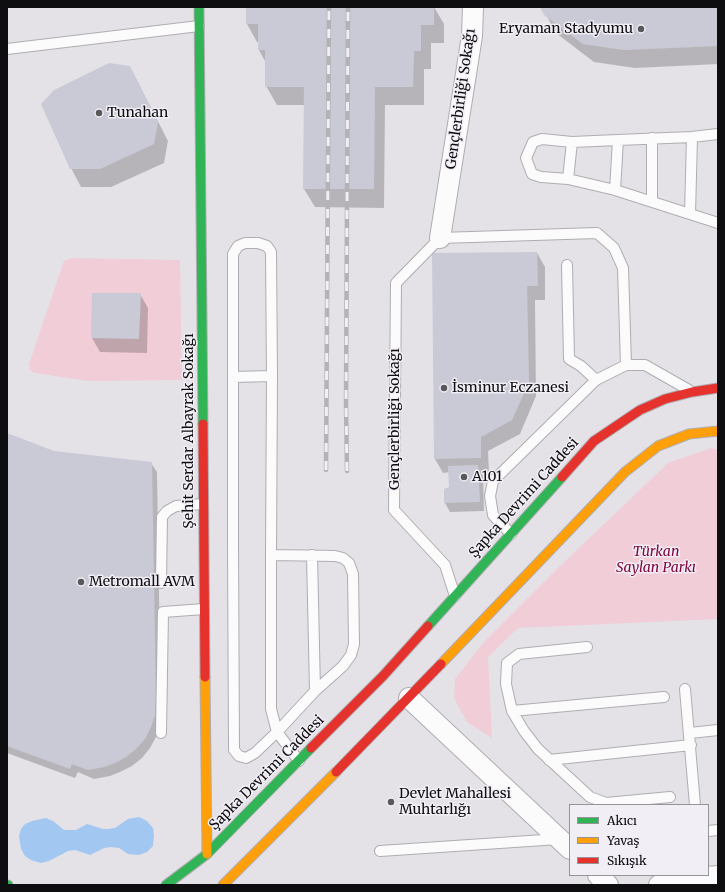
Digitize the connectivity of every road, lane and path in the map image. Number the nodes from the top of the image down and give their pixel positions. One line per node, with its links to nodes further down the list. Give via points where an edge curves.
1 (199, 7): 3 (main road, Şehit Serdar Albayrak Sokağı)
2 (473, 7): 15 (street, Gençlerbirliği Sokağı, via 472,36)
3 (199, 26): 4 (lane); 24 (main road, Şehit Serdar Albayrak Sokağı)
4 (7, 49)
5 (718, 134): 6 (lane)
6 (692, 137): 7 (lane); 13 (lane)
7 (652, 138): 8 (lane); 12 (lane)
8 (618, 140): 9 (lane); 11 (lane)
9 (572, 142): 10 (lane); 10 (lane, via 542,139 533,142 526,158 532,174)
10 (568, 179): 11 (lane)
11 (615, 190): 12 (lane)
12 (652, 201): 13 (lane)
13 (690, 214): 14 (lane)
14 (718, 223)
15 (440, 238): 17 (lane, via 597,233 614,248 623,268); 29 (lane, Gençlerbirliği Sokağı, via 396,283 394,510 445,565)
16 (567, 265): 20 (lane, via 569,359)
17 (626, 365): 20 (lane); 22 (lane, via 646,365)
18 (272, 376): 19 (lane); 19 (lane, via 271,252 267,246 245,243 238,246 233,254); 26 (lane)
19 (233, 377): 38 (lane, via 234,750 239,756 246,758)
20 (596, 380): 25 (lane, via 493,481 490,496 493,515)
21 (718, 388): 22 (main road, Şapka Devrimi Caddesi)
22 (692, 392): 25 (main road, Şapka Devrimi Caddesi, via 665,399 640,410 594,441)
23 (718, 431): 34 (main road, via 689,434 658,446 625,472)
24 (204, 504): 28 (lane, via 176,506 166,511 162,517); 30 (main road, Şehit Serdar Albayrak Sokağı)
25 (511, 534): 29 (main road, Şapka Devrimi Caddesi)
26 (271, 555): 27 (lane); 38 (lane, via 271,710)
27 (312, 555): 33 (lane); 33 (lane, via 343,558 349,563 353,574 354,644 351,655 343,666)
28 (161, 583)
29 (455, 596): 43 (main road, Şapka Devrimi Caddesi, via 386,678)
30 (204, 609): 39 (lane, via 163,612); 48 (main road, Şehit Serdar Albayrak Sokağı)
31 (587, 648): 36 (lane, via 519,654 507,663 506,684)
32 (685, 689): 40 (lane)
33 (315, 691): 38 (lane)
34 (404, 694): 46 (street); 52 (main road)
35 (664, 697): 36 (lane)
36 (512, 711): 42 (lane, via 524,731)
37 (718, 730): 40 (lane)
38 (277, 732): 43 (lane)
39 (161, 733)
40 (690, 733): 41 (lane)
41 (691, 745): 42 (lane); 45 (lane)
42 (549, 760): 44 (lane, via 590,797 606,803)
43 (299, 761): 48 (main road, Şapka Devrimi Caddesi)
44 (670, 797)
45 (695, 804)
46 (565, 844): 47 (lane)
47 (380, 851)
48 (207, 854): 51 (main road, Şapka Devrimi Caddesi)
49 (599, 876): 53 (street)
50 (705, 876): 54 (street)
51 (166, 885)
52 (223, 885)
53 (608, 885)
54 (660, 885)

